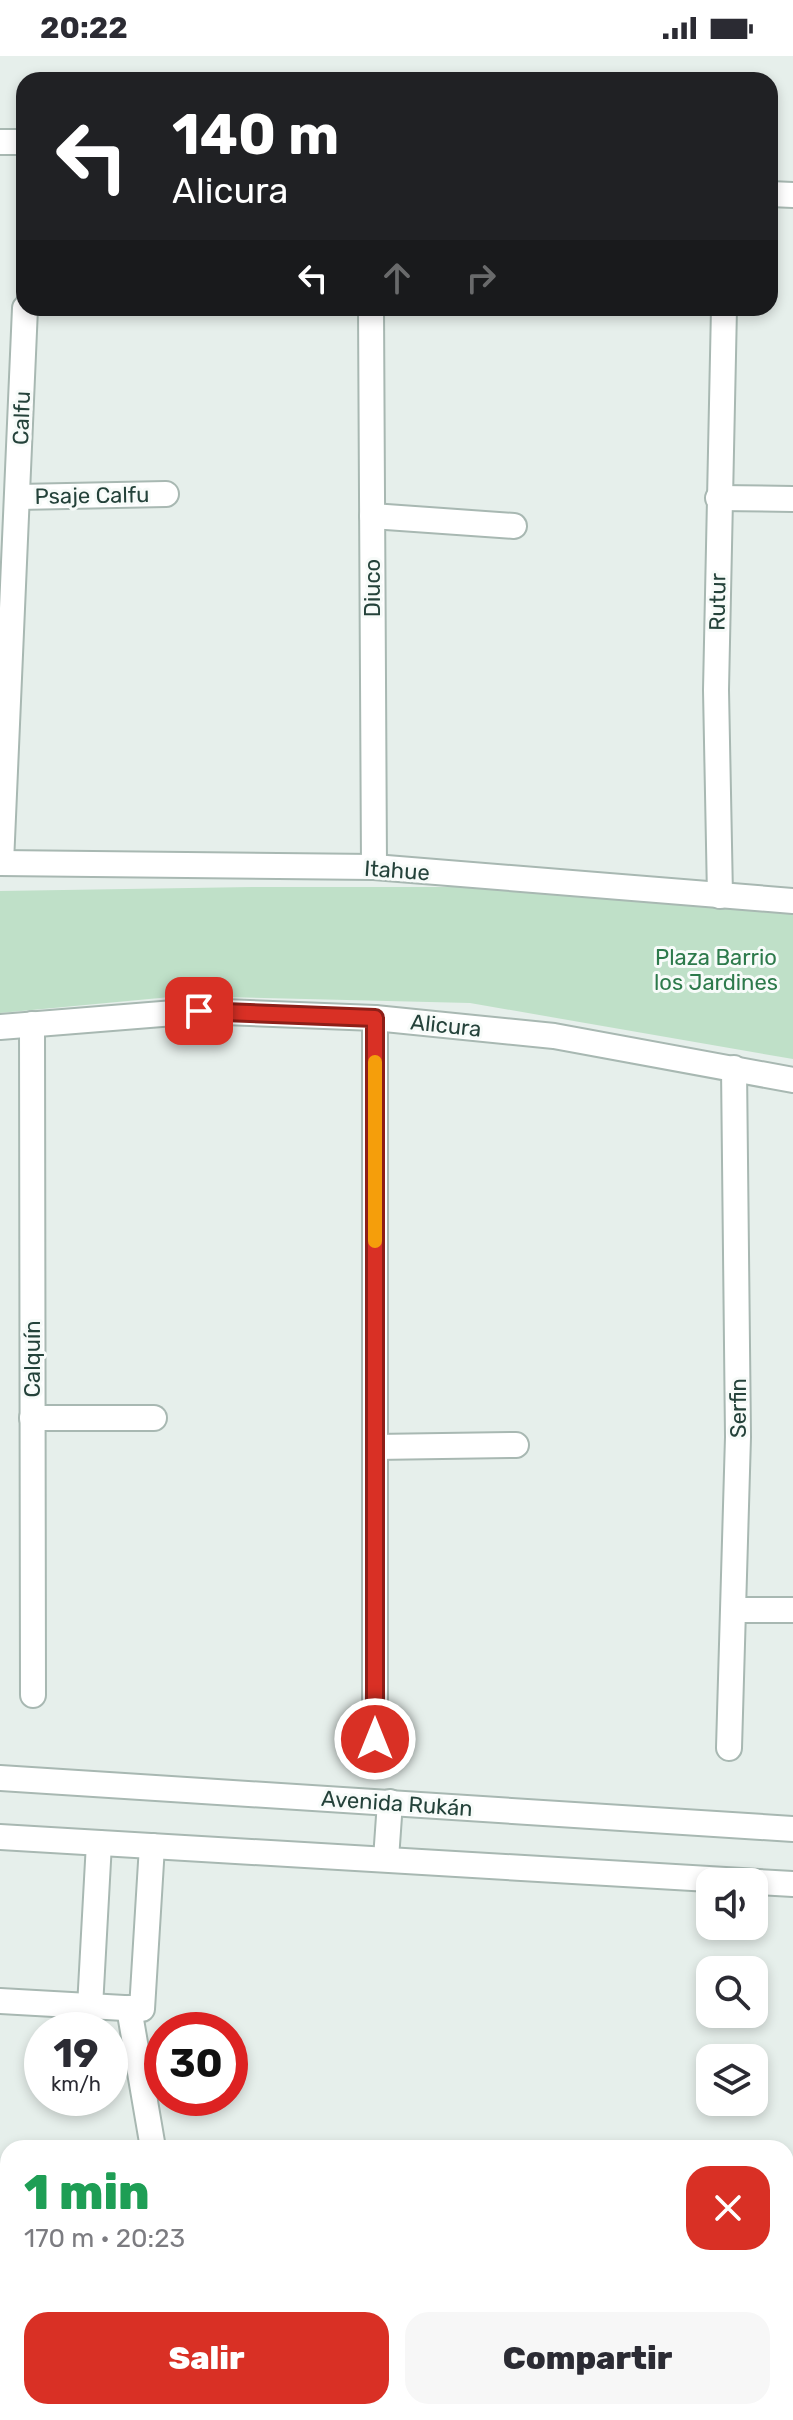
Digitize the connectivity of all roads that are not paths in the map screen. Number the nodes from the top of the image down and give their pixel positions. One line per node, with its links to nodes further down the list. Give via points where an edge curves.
1 (25, 316): 5 (street, Calfu)
2 (371, 316): 8 (street, Diuco)
3 (724, 316): 6 (street, Rutur)
4 (166, 494): 5 (street, Psaje Calfu)
5 (18, 497): 10 (street, Calfu)
6 (718, 498): 7 (street); 12 (street, Rutur)
7 (793, 499)
8 (372, 516): 9 (street); 11 (street, Diuco)
9 (514, 526)
10 (1, 863): 11 (street, Itahue)
11 (374, 867): 12 (street, Itahue)
12 (720, 896): 13 (street, Itahue)
13 (793, 901)
14 (375, 1018): 15 (street, Alicura, via 199,1011); 17 (street, Alicura, via 554,1036); 22 (street)
15 (32, 1024): 16 (street, Alicura); 19 (street, Calquín)
16 (0, 1027)
17 (734, 1068): 18 (street, Alicura); 23 (street, Serfin)
18 (793, 1080)
19 (32, 1418): 20 (street); 25 (street, Calquín)
20 (154, 1418)
21 (516, 1445): 22 (street)
22 (375, 1447): 26 (street)
23 (735, 1610): 24 (street); 27 (street, Serfin)
24 (793, 1610)
25 (33, 1695)
26 (375, 1739)
27 (729, 1748)
28 (0, 1778): 29 (street, Avenida Rukán)
29 (390, 1802): 30 (street, Avenida Rukán); 34 (street)
30 (793, 1829)
31 (0, 1837): 32 (street)
32 (99, 1843): 33 (street); 37 (street)
33 (152, 1846): 34 (street); 38 (street)
34 (386, 1859): 35 (street)
35 (793, 1884)
36 (0, 2001): 37 (street)
37 (90, 2007): 38 (street)
38 (136, 2008): 39 (street)
39 (152, 2140)

